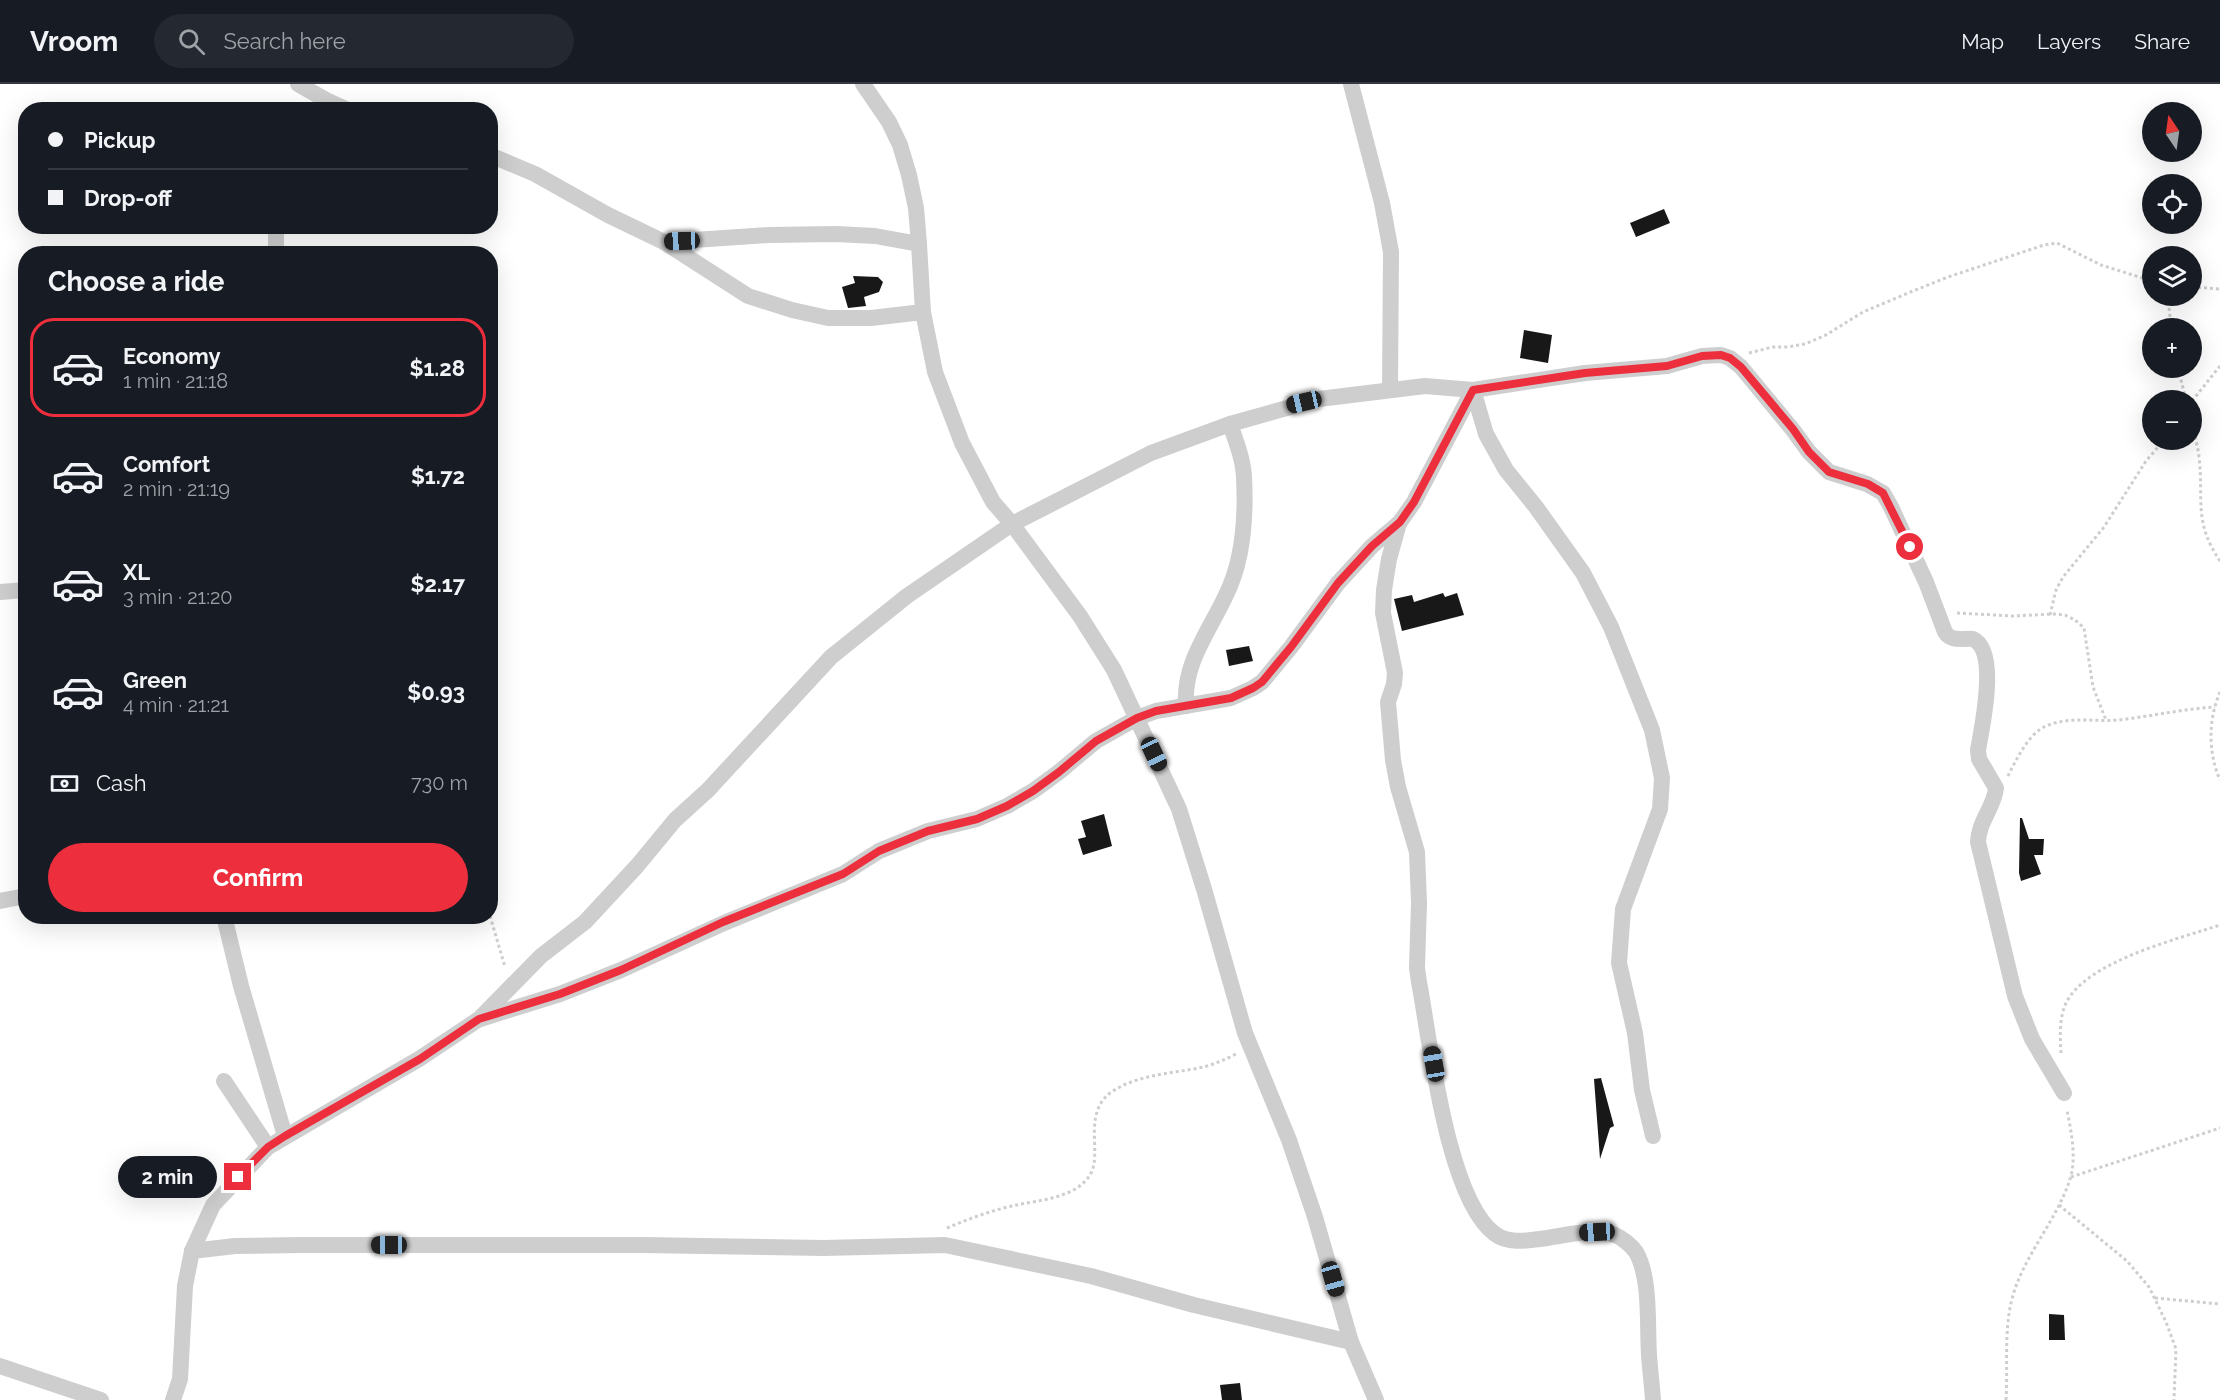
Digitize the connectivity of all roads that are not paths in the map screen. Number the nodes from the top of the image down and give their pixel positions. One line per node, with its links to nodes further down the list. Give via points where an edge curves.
1 (298, 84): 4 (street)
2 (863, 84): 7 (street, via 900,145 916,208)
3 (1351, 84): 9 (street, via 1391,252)
4 (320, 102)
5 (498, 158): 6 (street)
6 (664, 242): 7 (street, via 836,234); 8 (street, via 748,296 792,310 828,318)
7 (919, 244): 8 (street)
8 (923, 312): 13 (street, via 935,372 962,443 993,502)
9 (1390, 390): 10 (street, via 1425,386); 11 (street, via 1319,399)
10 (1473, 390): 12 (street); 23 (street, via 1585,373 1667,366 1721,355 1741,367 1829,472 1883,493 1948,637 1972,639 1981,646 1987,691 1978,750 1996,788 1978,842 2015,996 2032,1039); 25 (street, via 1486,434 1506,470 1584,573 1620,647 1652,730 1662,778 1660,809 1623,909 1619,963)
11 (1230, 424): 13 (street, via 1151,453); 16 (street, via 1244,476 1241,539 1228,592 1187,675)
12 (1400, 522): 16 (street, via 1338,583 1262,682 1231,698); 33 (street, via 1384,590 1384,622 1395,673 1388,702 1389,731 1398,787 1417,852 1417,968 1450,1148 1480,1219 1499,1237 1520,1242 1575,1233 1605,1233 1625,1241 1635,1251 1647,1305)
13 (1012, 524): 17 (street, via 1086,625); 21 (street, via 907,596 831,657 708,790 675,820 585,922 541,956)
14 (18, 590): 15 (street)
15 (0, 591)
16 (1186, 706): 17 (street)
17 (1137, 718): 21 (street, via 1096,741 1033,791 1007,806 879,851 843,874 723,922 621,970); 28 (street, via 1179,808 1245,1033 1290,1140)
18 (18, 898): 19 (street)
19 (0, 901)
20 (226, 924): 24 (street)
21 (479, 1019): 24 (street, via 420,1059)
22 (224, 1081): 26 (street)
23 (2064, 1093)
24 (285, 1136): 26 (street)
25 (1653, 1136)
26 (268, 1147): 27 (street, via 213,1205)
27 (192, 1251): 28 (street, via 302,1245 824,1248 945,1245 1091,1276); 31 (street, via 185,1286 180,1379)
28 (1351, 1342): 32 (street)
29 (0, 1366): 30 (street)
30 (101, 1400)
31 (173, 1400)
32 (1376, 1400)
33 (1653, 1400)

